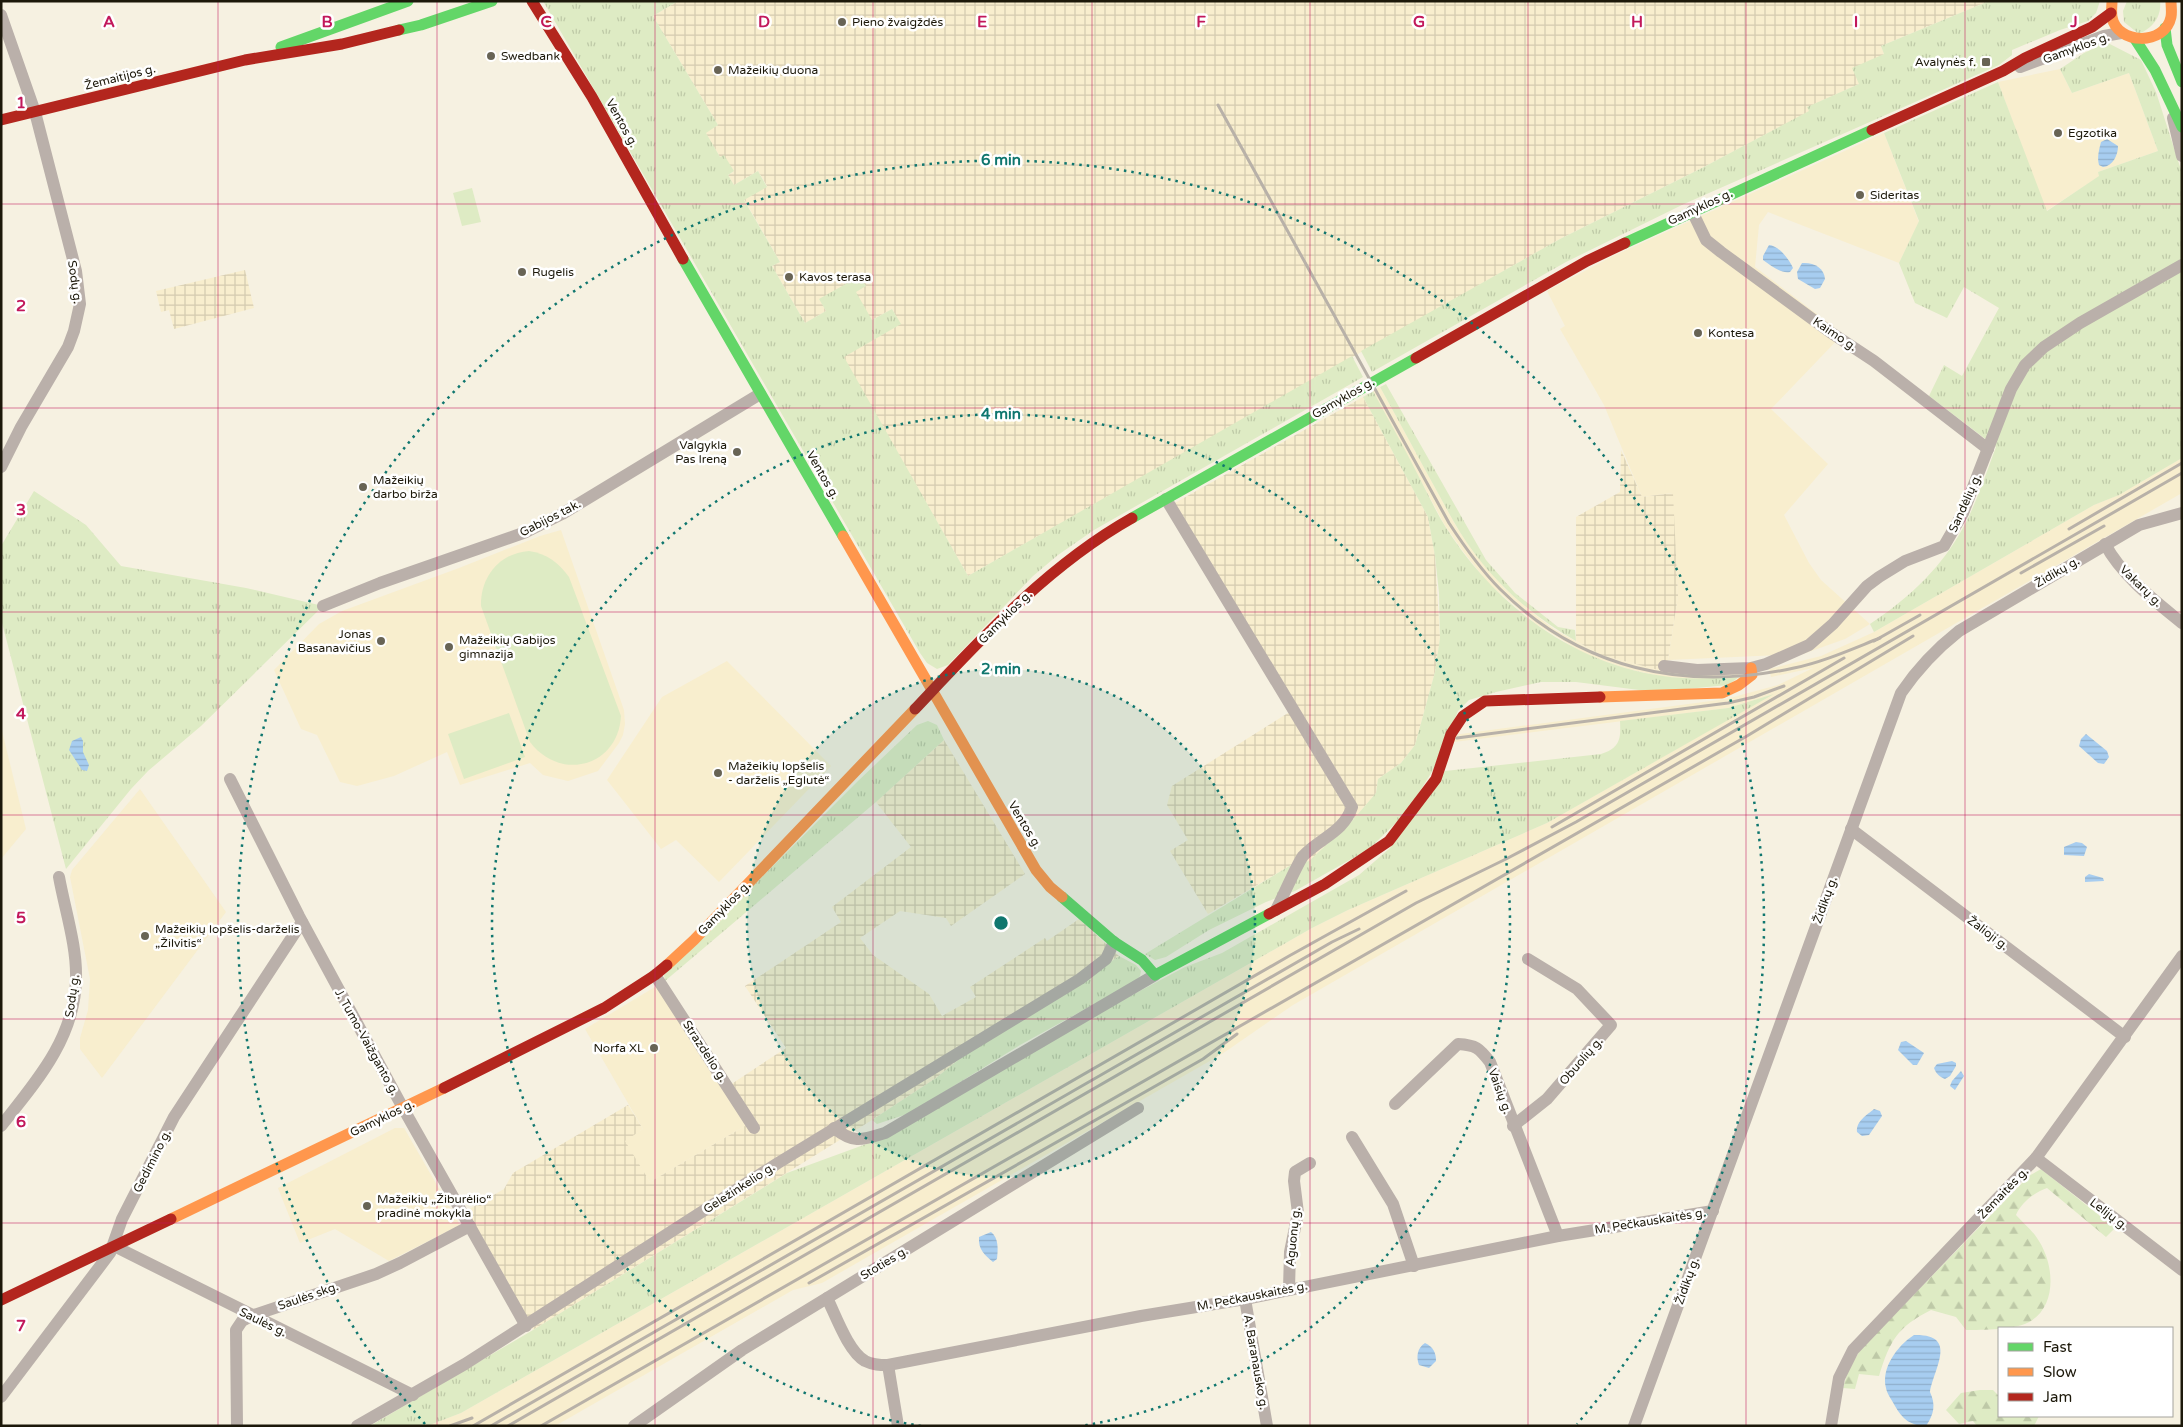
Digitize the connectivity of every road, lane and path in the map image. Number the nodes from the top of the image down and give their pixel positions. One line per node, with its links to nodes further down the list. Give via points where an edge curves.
1 (408, 1): 10 (street, Žemaitijos g.)
2 (492, 1): 10 (street, Žemaitijos g., via 421,25 342,44)
3 (532, 1): 20 (street, Ventos g., via 592,97)
4 (2174, 4): 7 (street)
5 (2111, 7): 8 (street, via 2114,24); 11 (street, Gamyklos g., via 2092,27)
6 (1, 16): 14 (street, Sodų g.)
7 (2165, 28): 9 (street, via 2152,38); 12 (street, via 2167,46)
8 (2121, 33): 9 (street); 11 (street, Gamyklos g.)
9 (2135, 39): 13 (street, via 2150,57)
10 (245, 60): 14 (street, Žemaitijos g.)
11 (2003, 71): 18 (street, Gamyklos g.)
12 (2182, 82)
13 (2171, 108): 16 (street); 17 (street)
14 (35, 112): 15 (street, Žemaitijos g.); 22 (street, Sodų g., via 76,271 80,304 68,347)
15 (1, 120)
16 (2182, 126)
17 (2182, 156)
18 (1692, 211): 21 (street, Kaimo g., via 1706,240 1874,361); 23 (street, Gamyklos g., via 1588,261)
19 (2182, 265): 21 (street, Sandėlių g., via 2080,323 2034,354 2011,389)
20 (760, 394): 26 (street, Gabijos tak., via 562,514 526,532); 30 (street, Ventos g.)
21 (1988, 450): 29 (street, Sandėlių g., via 1963,513 1944,546 1905,561 1879,577 1809,645)
22 (1, 467)
23 (1166, 499): 30 (street, Gamyklos g., via 1102,535 1059,565); 34 (street, via 1352,807 1341,827 1303,857)
24 (2182, 513): 25 (street, Židikų g., via 2139,526)
25 (2105, 544): 27 (street, Vakarų g., via 2114,559 2148,594); 32 (street, Židikų g., via 1959,631 1917,669 1901,693)
26 (323, 606)
27 (2182, 623)
28 (1664, 666): 29 (street, Sandėlių g., via 1697,670)
29 (1751, 668): 34 (street, via 1752,674 1722,693 1485,701 1463,716 1451,734 1436,779 1389,841 1325,884)
30 (933, 690): 36 (street, Ventos g., via 1036,870 1050,887); 39 (street, Gamyklos g., via 694,940)
31 (230, 779): 35 (street, J. Tumo-Vaižganto g.)
32 (1851, 829): 41 (street, Žalioji g.); 52 (street, Židikų g.)
33 (59, 877): 45 (street, Sodų g., via 75,960 71,1014 54,1056)
34 (1276, 910): 40 (street)
35 (302, 922): 43 (street, J. Tumo-Vaižganto g.); 55 (street, Gedimino g., via 174,1117 116,1231)
36 (1114, 942): 40 (street, Ventos g., via 1142,960); 48 (street, Geležinkelio g., via 1106,959 1080,979)
37 (2182, 956): 41 (street, Žemaitės g.)
38 (1528, 959): 46 (street, Obuolių g., via 1577,989 1611,1025 1548,1099)
39 (655, 975): 43 (street, Gamyklos g., via 604,1008); 47 (street, Strazdelio g.)
40 (1155, 975): 48 (street, via 885,1133 867,1139 847,1139)
41 (2125, 1037): 50 (street, Žemaitės g.)
42 (1395, 1104): 46 (street, Vaisių g., via 1458,1044 1471,1044 1490,1062)
43 (403, 1108): 53 (street, J. Tumo-Vaižganto g.); 55 (street, Gamyklos g.)
44 (1138, 1108): 59 (street, Stoties g.)
45 (1, 1126)
46 (1513, 1126): 54 (street, Vaisių g.)
47 (754, 1128)
48 (834, 1128): 63 (street, Geležinkelio g.)
49 (1352, 1137): 56 (street, via 1393,1204)
50 (2036, 1158): 57 (street, Lelijų g.); 73 (street, Žemaitės g., via 1853,1350 1839,1378)
51 (1310, 1163): 58 (street, Aguonų g., via 1295,1172 1298,1213 1290,1252)
52 (1713, 1211): 54 (street, M. Pečkauskaitės g.); 72 (street, Židikų g.)
53 (470, 1226): 62 (street, Saulės skg., via 376,1274); 63 (street, J. Tumo-Vaižganto g.)
54 (1558, 1236): 56 (street, M. Pečkauskaitės g.)
55 (114, 1246): 61 (street, Gamyklos g.); 62 (street, Saulės g.); 66 (street, Gedimino g.)
56 (1414, 1266): 58 (street, M. Pečkauskaitės g.)
57 (2182, 1270)
58 (1289, 1289): 60 (street, M. Pečkauskaitės g.)
59 (827, 1298): 64 (street, M. Pečkauskaitės g., via 853,1351 864,1360); 69 (street, Stoties g., via 742,1350)
60 (1245, 1299): 64 (street, M. Pečkauskaitės g.); 71 (street, A. Baranausko g.)
61 (1, 1300)
62 (250, 1316): 65 (street, Saulės g.); 67 (street, via 236,1330)
63 (526, 1326): 65 (street, Geležinkelio g.)
64 (888, 1365): 70 (street)
65 (412, 1395): 68 (street, Geležinkelio g.)
66 (1, 1397)
67 (237, 1426)
68 (357, 1426)
69 (634, 1426)
70 (898, 1426)
71 (1266, 1426)
72 (1634, 1426)
73 (1831, 1426)

